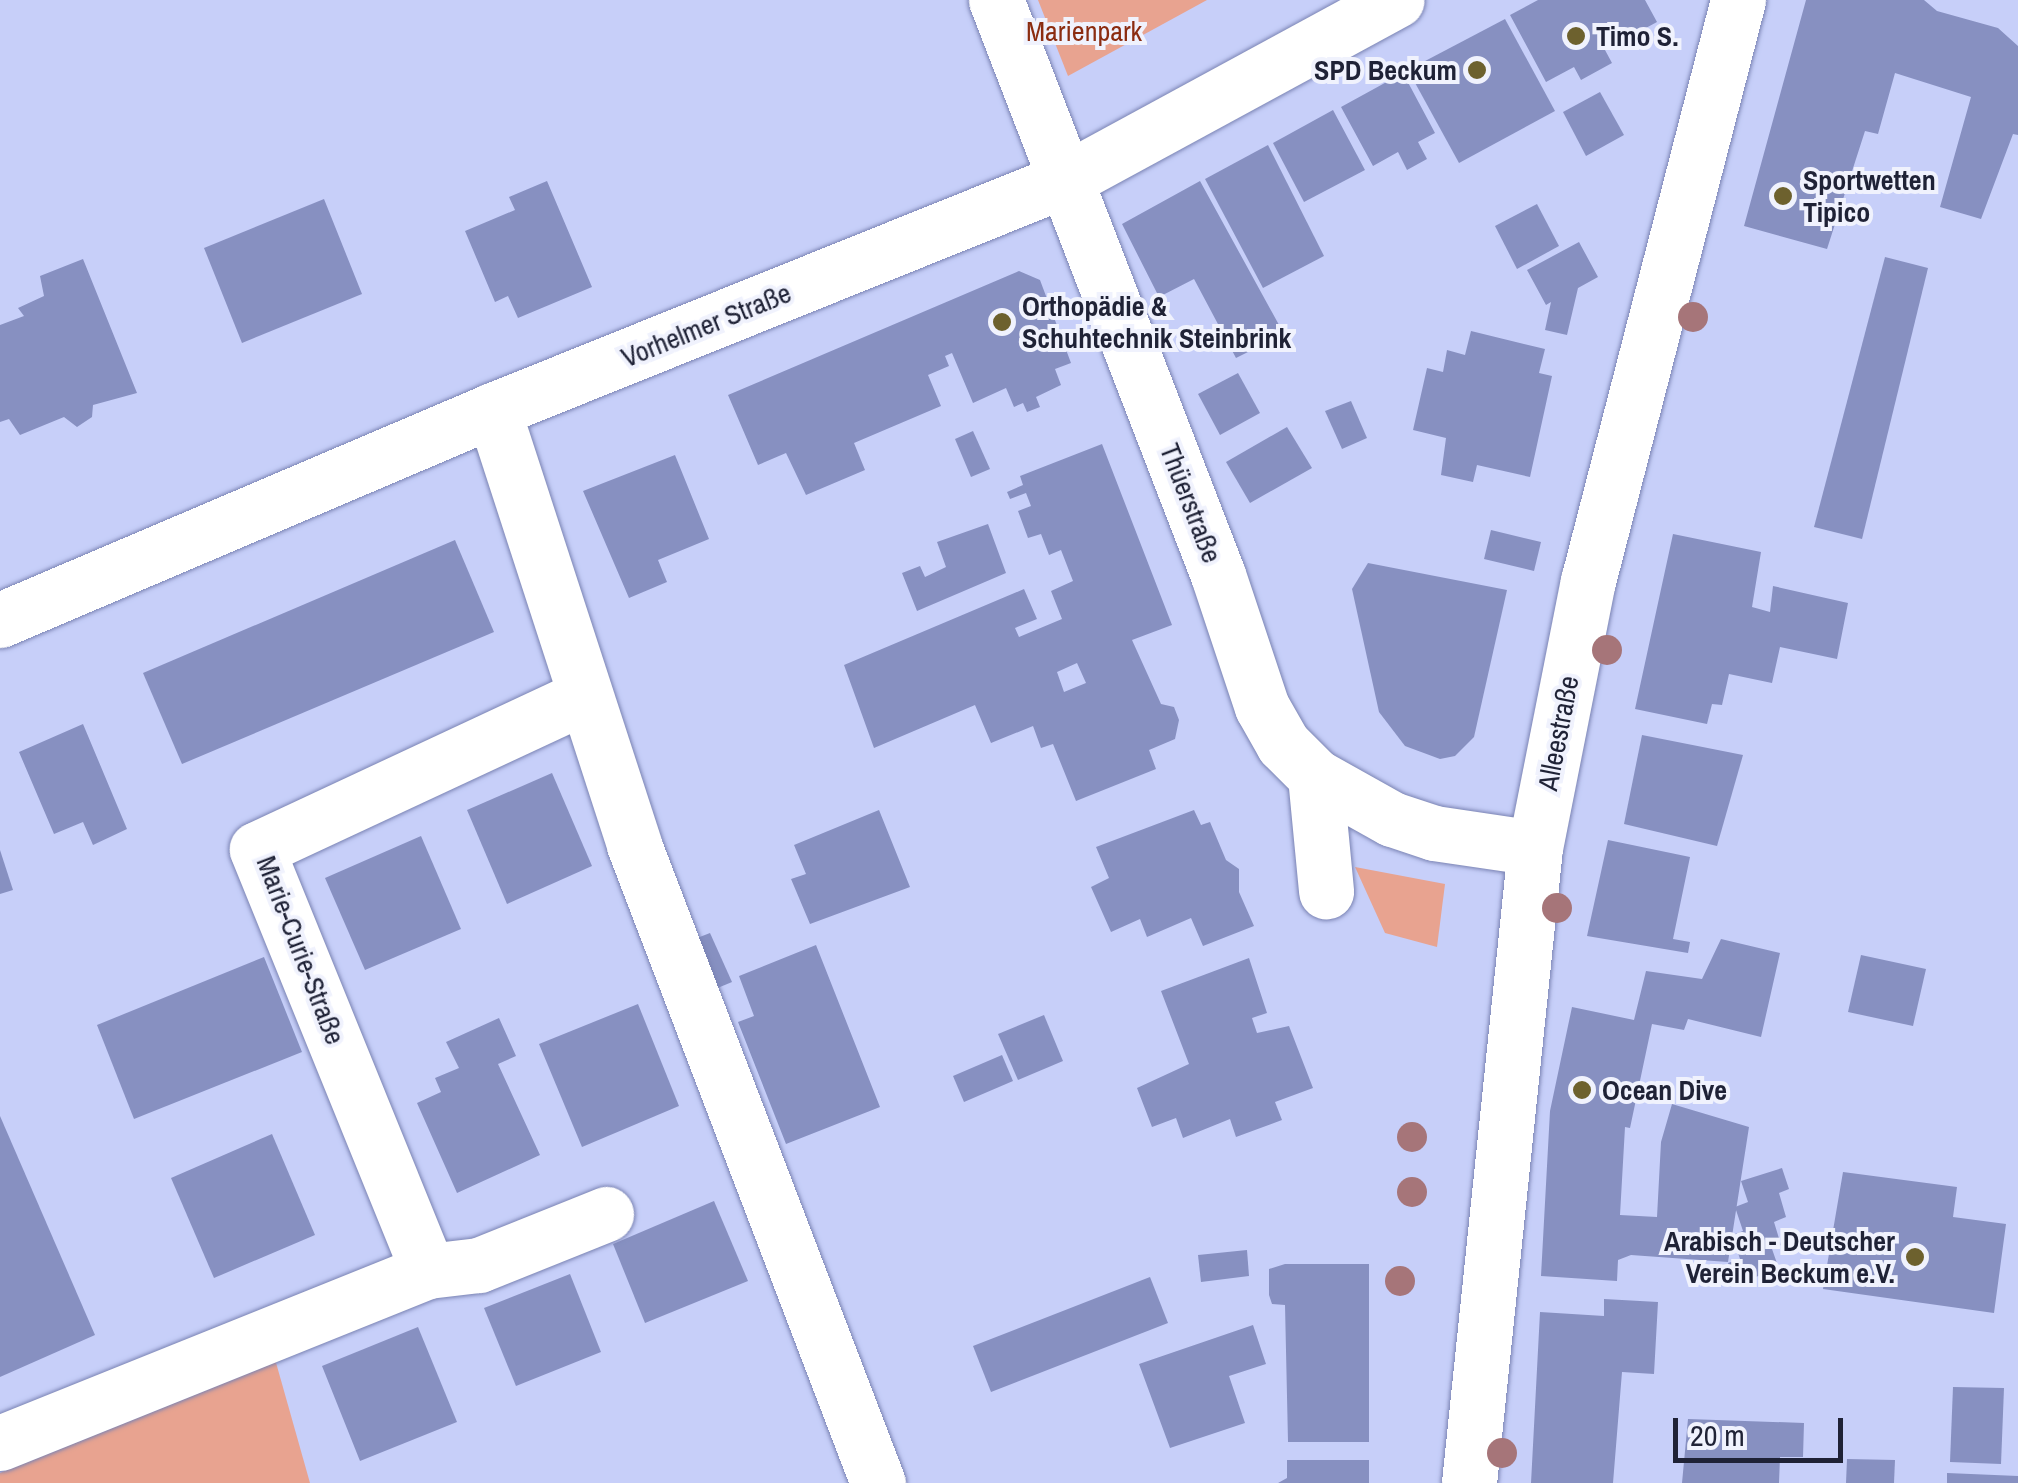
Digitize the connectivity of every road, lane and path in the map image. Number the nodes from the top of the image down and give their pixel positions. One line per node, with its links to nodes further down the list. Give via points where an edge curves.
1 (996, 0): 4 (street, Thüerstraße)
2 (1397, 0): 4 (street, Vorhelmer Straße)
3 (1738, 0): 9 (street, Alleestraße, via 1588,582)
4 (1067, 179): 5 (street, Vorhelmer Straße); 8 (street, Thüerstraße, via 1262,706 1283,744)
5 (494, 410): 6 (street, Vorhelmer Straße); 7 (street)
6 (0, 620)
7 (583, 697): 12 (street, Marie-Curie-Straße, via 257,850); 14 (street)
8 (1315, 776): 9 (street, Thüerstraße, via 1378,812 1434,833); 10 (street)
9 (1535, 848): 15 (street, Alleestraße)
10 (1326, 891)
11 (606, 1214): 12 (street, via 479,1265)
12 (428, 1271): 13 (street)
13 (0, 1443)
14 (878, 1483)
15 (1468, 1483)

